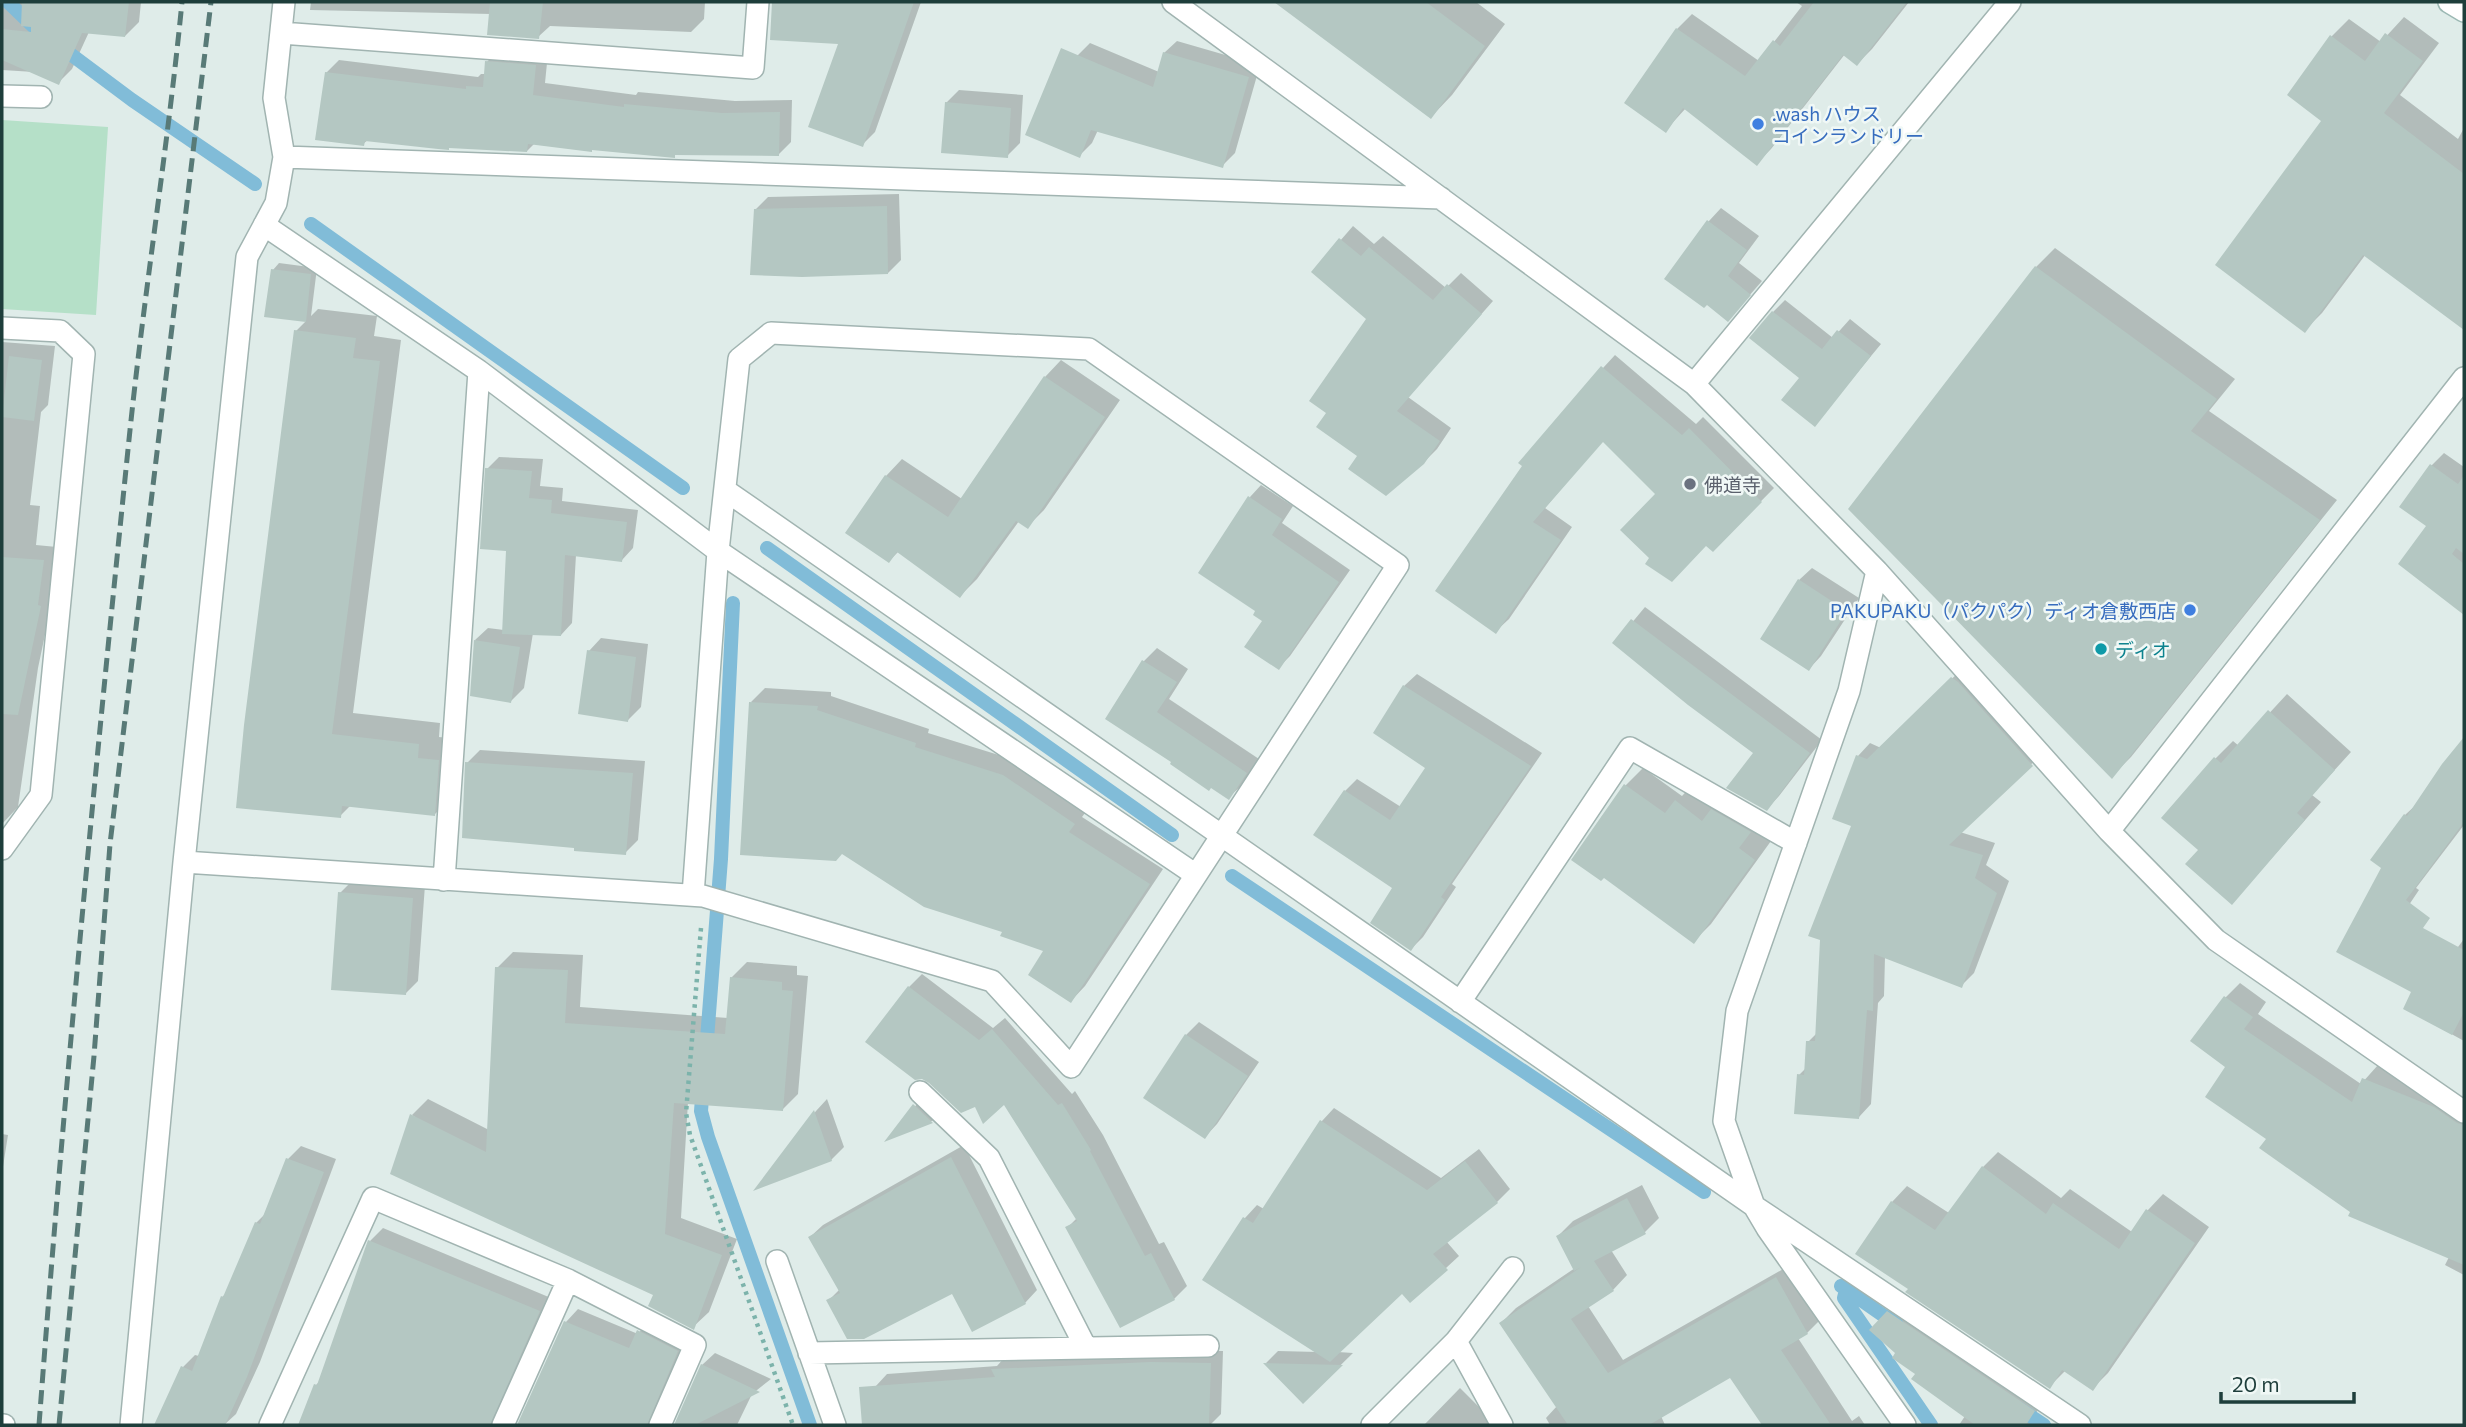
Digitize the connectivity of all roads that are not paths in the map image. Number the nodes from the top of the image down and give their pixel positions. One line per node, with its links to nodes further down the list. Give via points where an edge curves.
1 (284, 2): 7 (street)
2 (758, 2): 7 (street, via 753,68)
3 (1173, 2): 11 (street)
4 (2010, 2): 16 (street)
5 (2449, 2): 6 (street)
6 (2464, 11)
7 (281, 33): 10 (street, via 274,98)
8 (2, 96): 9 (street)
9 (41, 97)
10 (284, 157): 11 (street); 12 (street, via 276,203)
11 (1441, 198): 16 (street)
12 (264, 225): 14 (street); 24 (street, via 247,257)
13 (2, 328): 23 (street, via 60,331 84,354 41,795)
14 (479, 371): 18 (street); 26 (street)
15 (2464, 378): 20 (street)
16 (1694, 384): 19 (street)
17 (724, 490): 18 (street); 21 (street); 21 (street, via 738,359 771,333 1090,349 1398,565)
18 (718, 551): 25 (street); 27 (street)
19 (1877, 571): 20 (street); 22 (street, via 1849,691)
20 (2109, 831): 30 (street, via 2216,940)
21 (1221, 836): 25 (street); 28 (street)
22 (1796, 843): 28 (street, via 1630,748); 31 (street, via 1737,1010 1725,1107 1724,1121)
23 (2, 849)
24 (184, 862): 26 (street); 39 (street)
25 (1196, 875): 27 (street, via 1071,1067 992,981)
26 (444, 880): 27 (street)
27 (709, 898)
28 (1460, 1002): 31 (street)
29 (920, 1093): 37 (street, via 989,1158)
30 (2464, 1112)
31 (1754, 1206): 46 (street); 47 (street)
32 (777, 1261): 38 (street)
33 (1513, 1268): 35 (street)
34 (568, 1280): 40 (street, via 373,1198); 41 (street); 42 (street, via 695,1345)
35 (1456, 1341): 44 (street); 45 (street)
36 (1208, 1346): 37 (street)
37 (1086, 1348): 38 (street)
38 (809, 1353): 43 (street)
39 (131, 1425)
40 (270, 1425)
41 (503, 1425)
42 (660, 1425)
43 (835, 1425)
44 (1372, 1425)
45 (1502, 1425)
46 (1905, 1425)
47 (2080, 1425)

